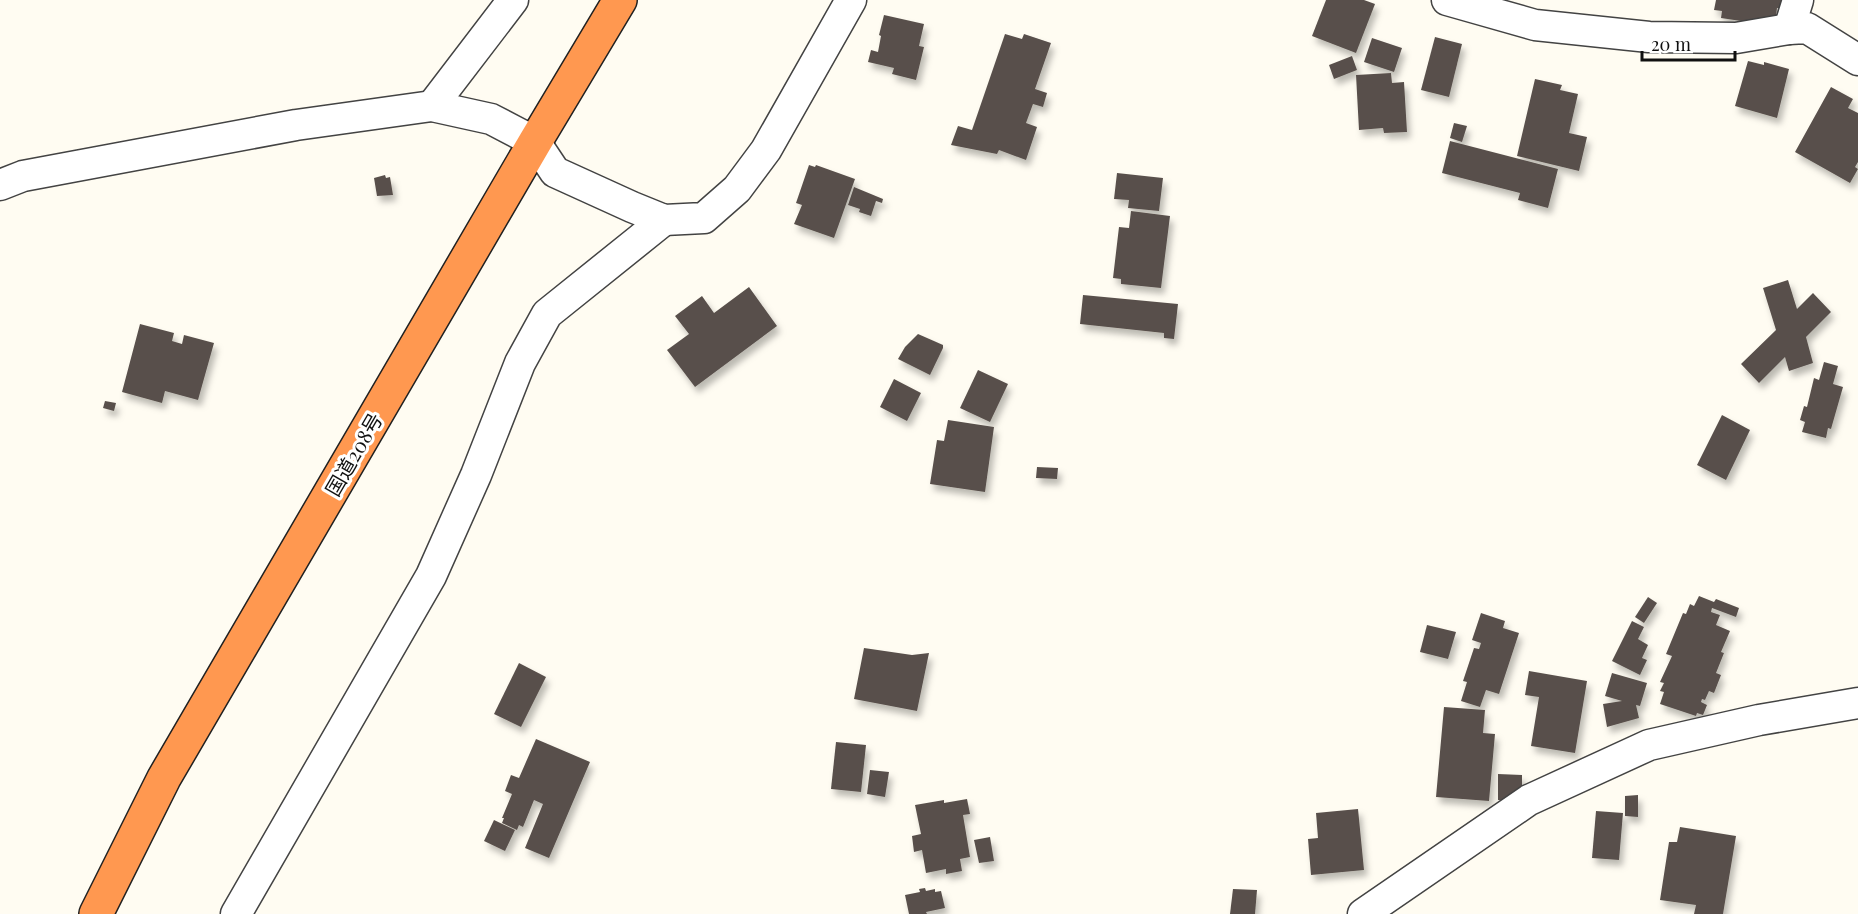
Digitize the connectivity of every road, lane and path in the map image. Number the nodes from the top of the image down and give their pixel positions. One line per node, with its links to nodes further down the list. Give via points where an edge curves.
1 (513, 0): 8 (street)
2 (620, 0): 9 (highway, 国道208号)
3 (851, 0): 11 (street, via 766,150 737,189 704,218)
4 (1447, 0): 6 (street, via 1535,25 1649,37 1736,38)
5 (1798, 0): 6 (street)
6 (1789, 29): 7 (street, via 1807,28)
7 (1858, 60)
8 (432, 106): 9 (street, via 491,119); 10 (street, via 296,125 23,176)
9 (535, 142): 11 (street, via 555,172); 13 (highway, 国道208号, via 164,778)
10 (0, 185)
11 (664, 220): 14 (street, via 547,314 520,363 431,576)
12 (1858, 703): 15 (street, via 1649,745 1529,800)
13 (96, 914)
14 (236, 914)
15 (1363, 914)

